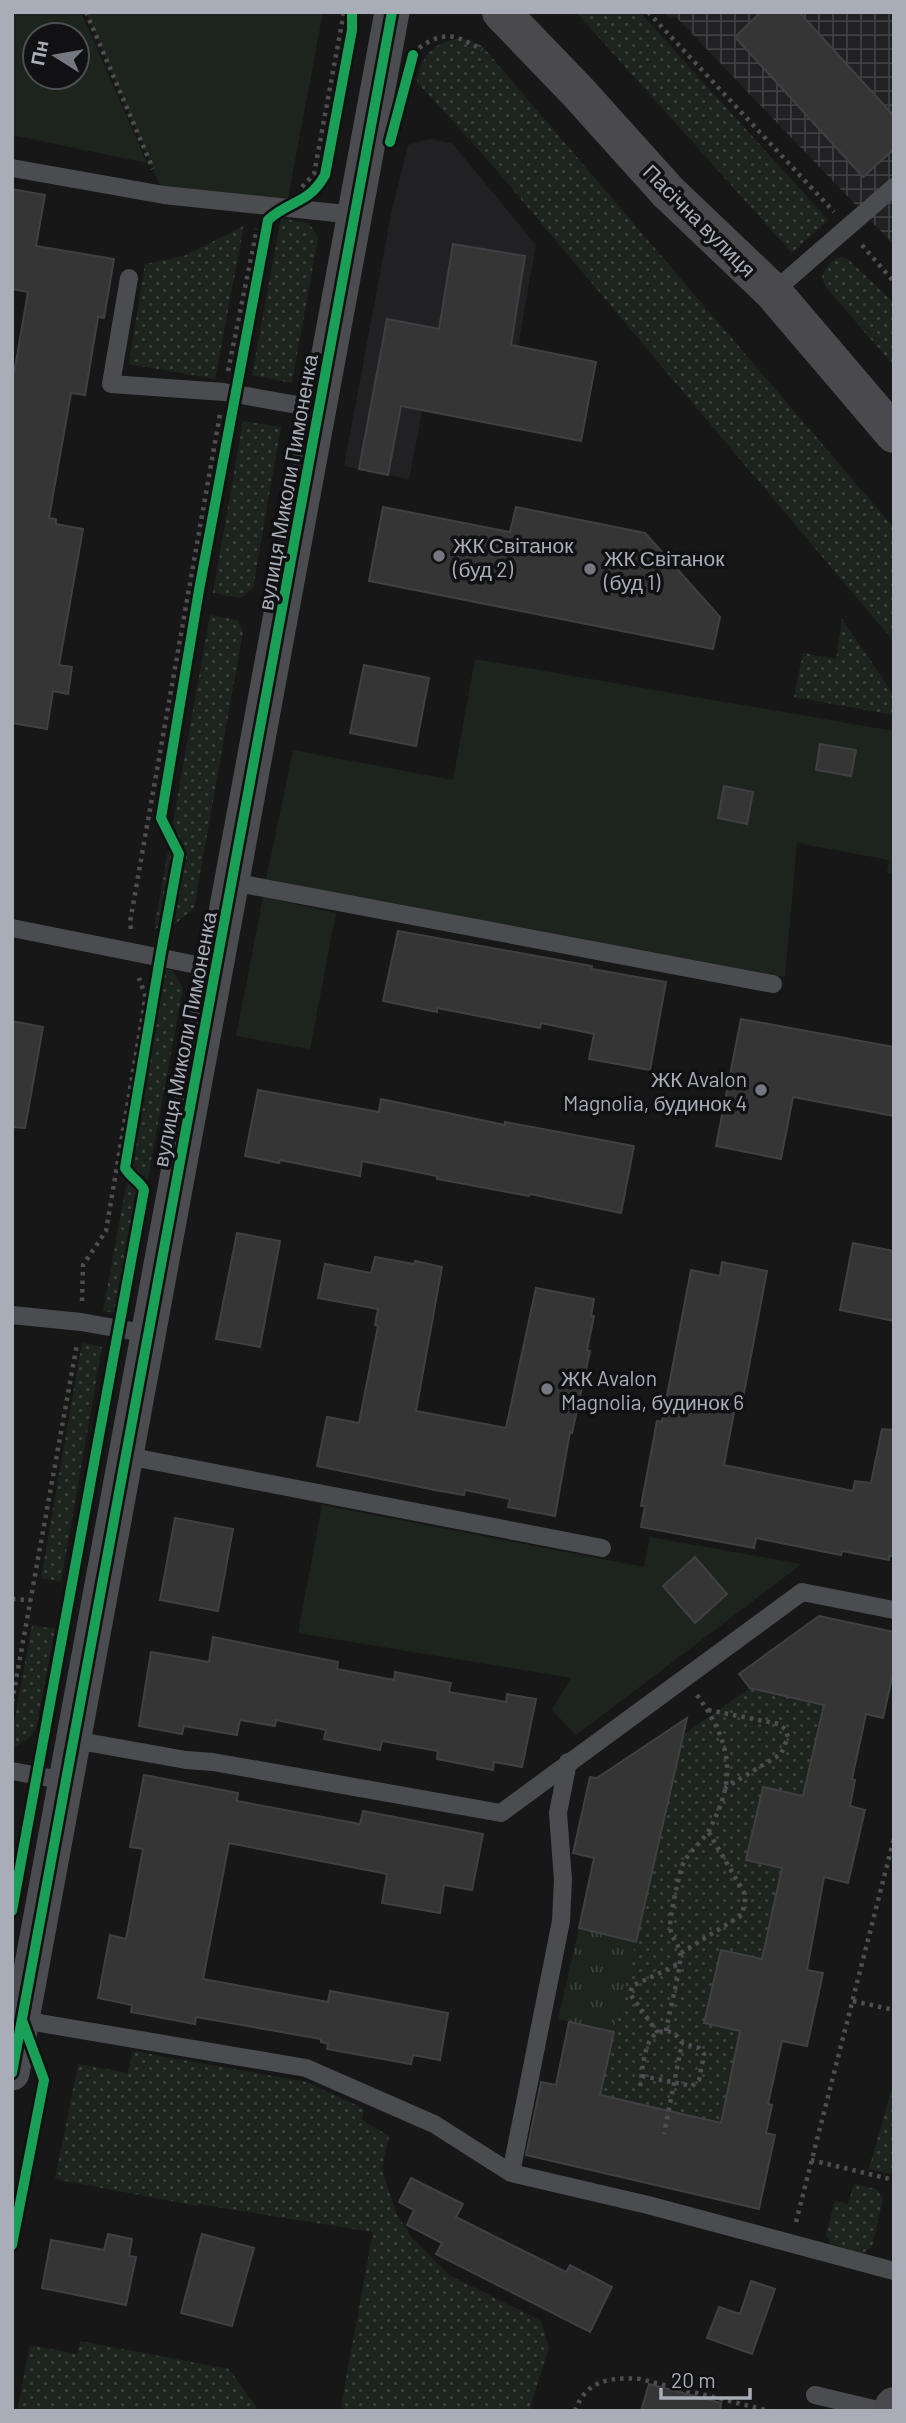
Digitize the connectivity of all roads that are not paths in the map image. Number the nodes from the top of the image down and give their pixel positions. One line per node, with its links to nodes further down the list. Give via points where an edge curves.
1 (391, 12): 5 (street, вулиця Миколи Пимоненка)
2 (501, 12): 7 (main road, Пасічна вулиця, via 668,192)
3 (12, 169): 5 (lane, via 164,195)
4 (894, 187): 7 (lane)
5 (355, 215): 8 (street, вулиця Миколи Пимоненка)
6 (129, 278): 8 (lane, via 111,384 230,393)
7 (773, 292): 9 (main road, Пасічна вулиця)
8 (320, 409): 10 (street, вулиця Миколи Пимоненка)
9 (894, 434)
10 (232, 882): 12 (street, вулиця Миколи Пимоненка); 13 (lane)
11 (12, 928): 12 (lane)
12 (216, 969): 15 (street, вулиця Миколи Пимоненка)
13 (773, 984)
14 (12, 1315): 15 (lane)
15 (149, 1334): 16 (street, вулиця Миколи Пимоненка)
16 (127, 1456): 17 (lane); 19 (street, вулиця Миколи Пимоненка)
17 (602, 1548)
18 (894, 1610): 20 (lane, via 802,1592)
19 (74, 1740): 20 (lane, via 501,1813); 22 (street, вулиця Миколи Пимоненка)
20 (568, 1762): 25 (lane, via 558,1813 561,1921)
21 (12, 1771): 22 (lane)
22 (66, 1780): 23 (street, вулиця Миколи Пимоненка)
23 (22, 2020): 24 (street, вулиця Миколи Пимоненка); 25 (lane, via 306,2068 434,2124)
24 (12, 2073)
25 (511, 2173): 26 (lane)
26 (894, 2271)
27 (815, 2395): 28 (lane)
28 (882, 2411)

